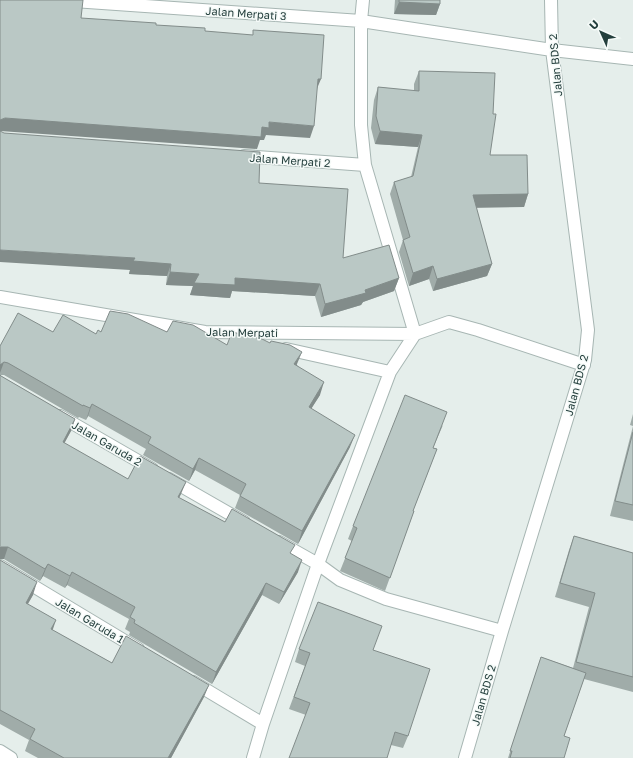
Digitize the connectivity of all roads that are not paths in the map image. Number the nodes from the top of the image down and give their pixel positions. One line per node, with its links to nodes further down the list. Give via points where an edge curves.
1 (59, 0): 4 (street, Jalan Merpati 3)
2 (363, 0): 4 (street)
3 (552, 0): 5 (street, Jalan BDS 2)
4 (361, 21): 5 (street, Jalan Merpati 3); 8 (street, via 361,125)
5 (552, 50): 6 (street, Jalan Merpati 3); 14 (street, Jalan BDS 2, via 588,330)
6 (633, 59)
7 (230, 155): 8 (street, Jalan Merpati 2)
8 (365, 165): 11 (street)
9 (0, 297): 10 (street, Jalan Merpati)
10 (205, 332): 11 (street, Jalan Merpati); 12 (street)
11 (415, 334): 14 (street, Jalan Merpati, via 449,322); 15 (street)
12 (259, 344)
13 (274, 347): 15 (street)
14 (584, 365): 21 (street, Jalan BDS 2)
15 (390, 372): 19 (street)
16 (48, 410): 17 (street, Jalan Garuda 2)
17 (256, 529)
18 (270, 536): 19 (street)
19 (318, 564): 21 (street, via 340,580 386,599); 24 (street)
20 (0, 566): 22 (street, Jalan Garuda 1)
21 (502, 631): 28 (street, Jalan BDS 2)
22 (148, 655)
23 (182, 675): 24 (street)
24 (262, 724): 27 (street)
25 (0, 751): 26 (street)
26 (11, 758)
27 (253, 758)
28 (464, 758)

